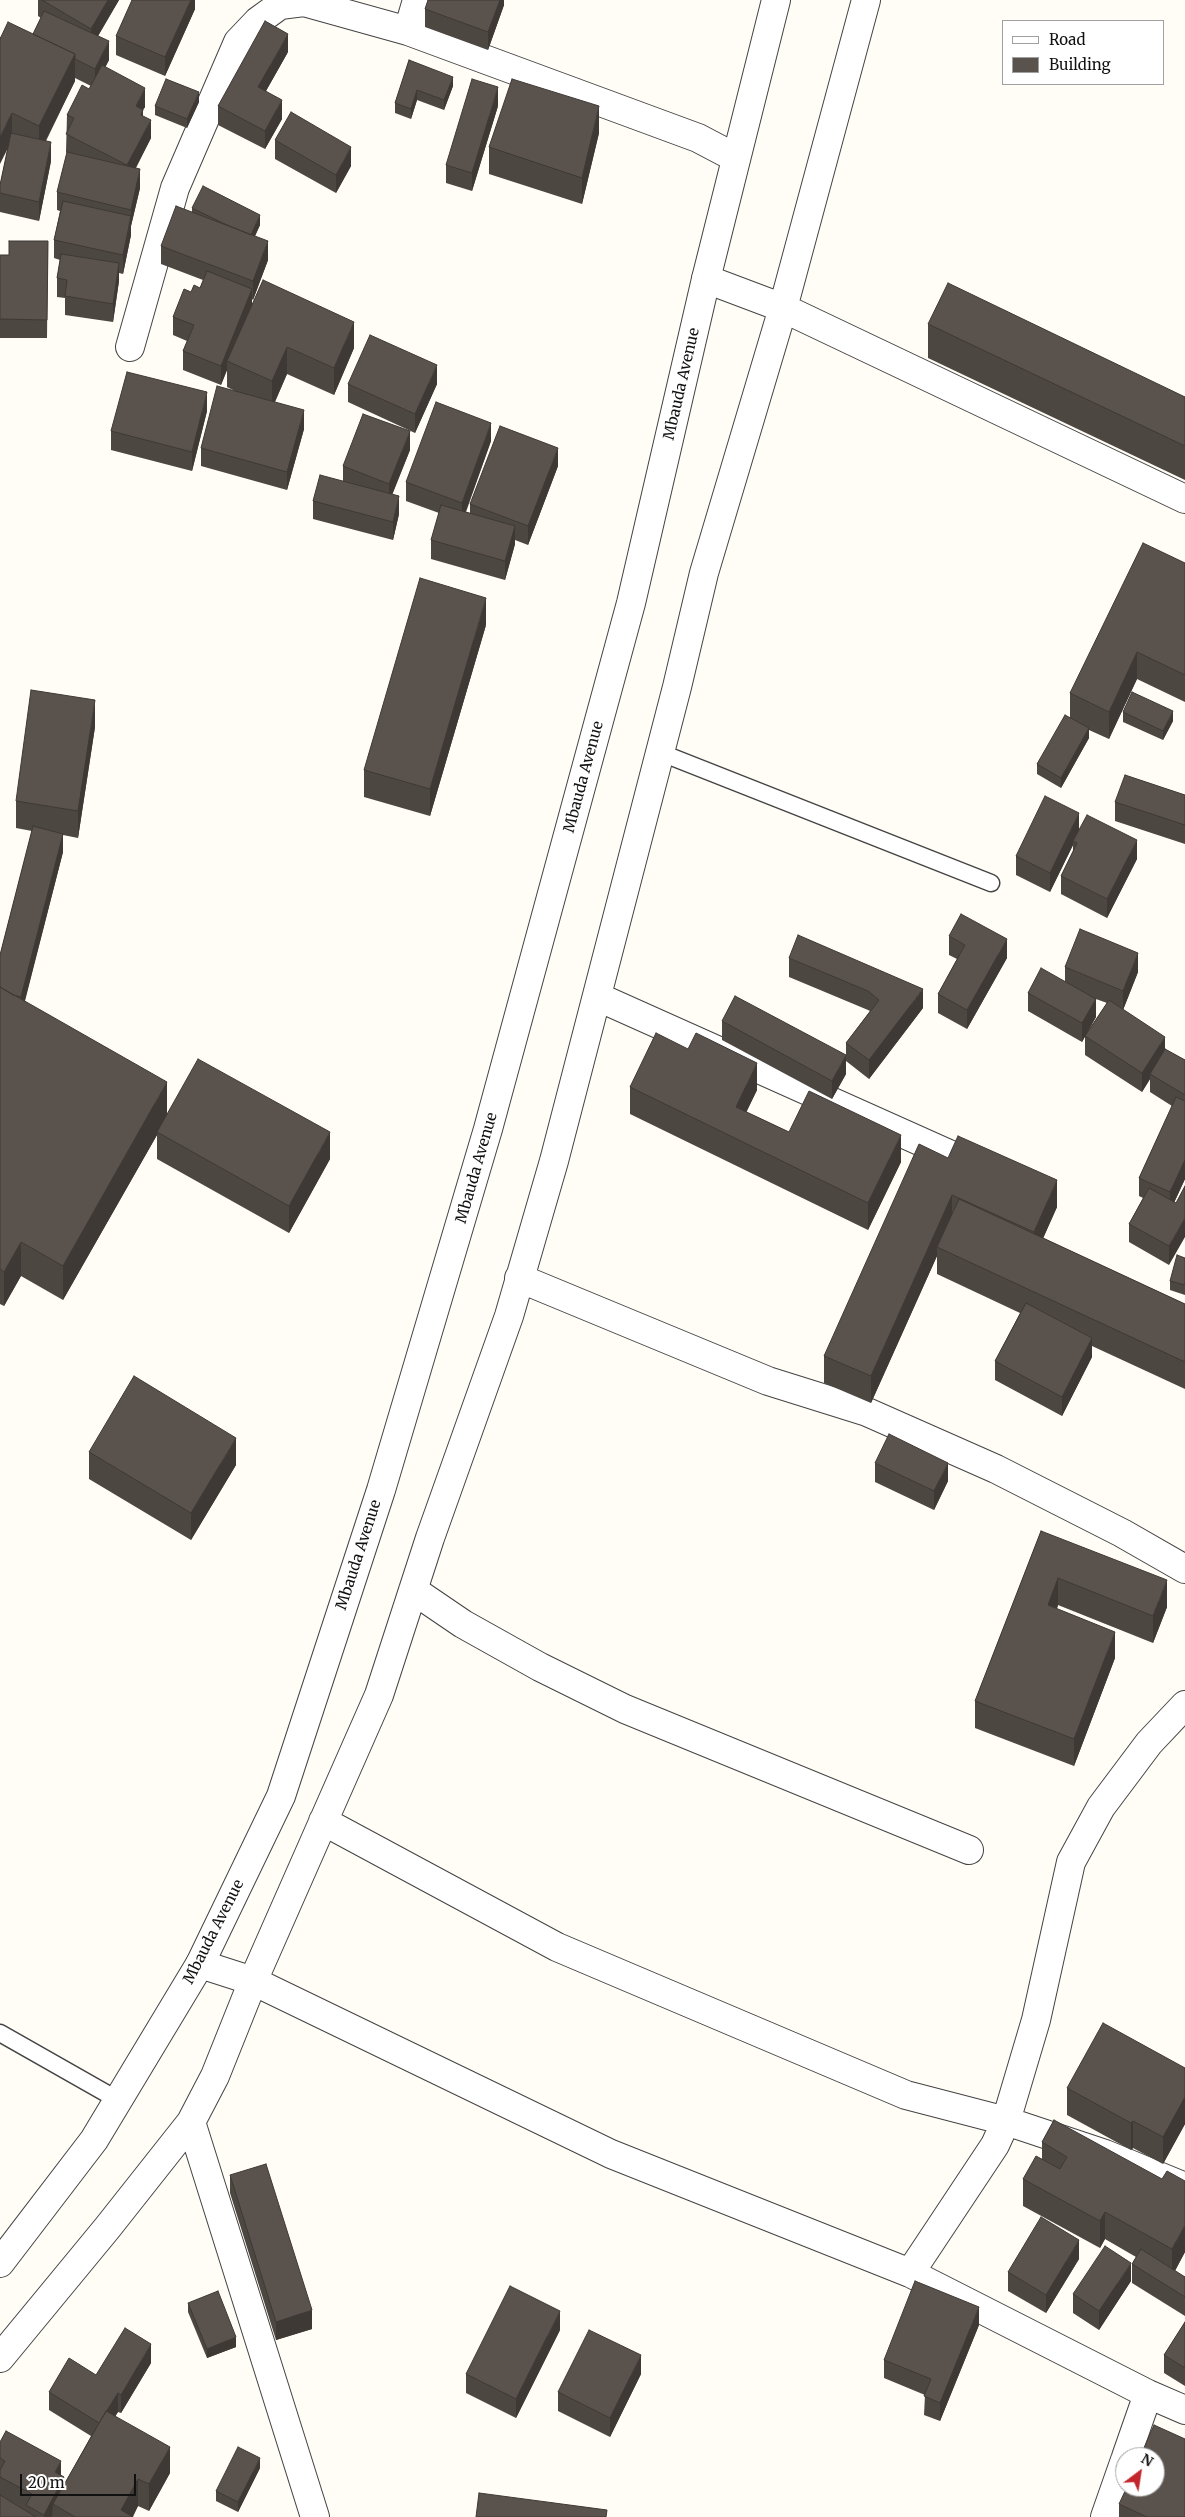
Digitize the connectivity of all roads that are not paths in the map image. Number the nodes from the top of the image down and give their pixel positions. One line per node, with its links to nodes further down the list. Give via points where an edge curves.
1 (417, 0): 4 (street)
2 (776, 0): 5 (street, Mbauda Avenue)
3 (866, 0): 7 (street)
4 (408, 31): 5 (street, via 698,138); 8 (street, via 304,2 280,6 258,21 238,42 175,188)
5 (736, 158): 6 (street, Mbauda Avenue)
6 (706, 279): 7 (street); 20 (street, Mbauda Avenue, via 626,622 488,1130 386,1471 281,1796)
7 (783, 308): 9 (street); 10 (street, via 704,574)
8 (130, 347)
9 (1185, 499)
10 (660, 752): 11 (lane); 12 (street)
11 (991, 883)
12 (598, 997): 13 (street); 14 (street)
13 (980, 1168)
14 (519, 1278): 15 (street, via 768,1380 867,1412 996,1469); 16 (street)
15 (1185, 1569)
16 (414, 1590): 18 (street, via 379,1695); 19 (street, via 463,1624 625,1709)
17 (1185, 1705): 25 (street, via 1149,1743 1101,1807 1071,1862 1036,2020)
18 (323, 1821): 21 (street); 25 (street, via 557,1947 906,2095)
19 (969, 1850)
20 (200, 1964): 21 (street); 23 (street, Mbauda Avenue)
21 (253, 1981): 24 (street, via 215,2076); 28 (street, via 611,2154)
22 (0, 2033): 23 (lane)
23 (118, 2100): 27 (street, Mbauda Avenue, via 94,2140)
24 (190, 2122): 29 (street); 34 (street)
25 (1006, 2122): 26 (street, via 1105,2154); 28 (street, via 995,2145)
26 (1185, 2187)
27 (0, 2264)
28 (910, 2273): 30 (street)
29 (0, 2358)
30 (1148, 2394): 31 (street); 32 (street)
31 (1185, 2410)
32 (1130, 2447)
33 (1115, 2489): 35 (street)
34 (315, 2517)
35 (1105, 2517)

